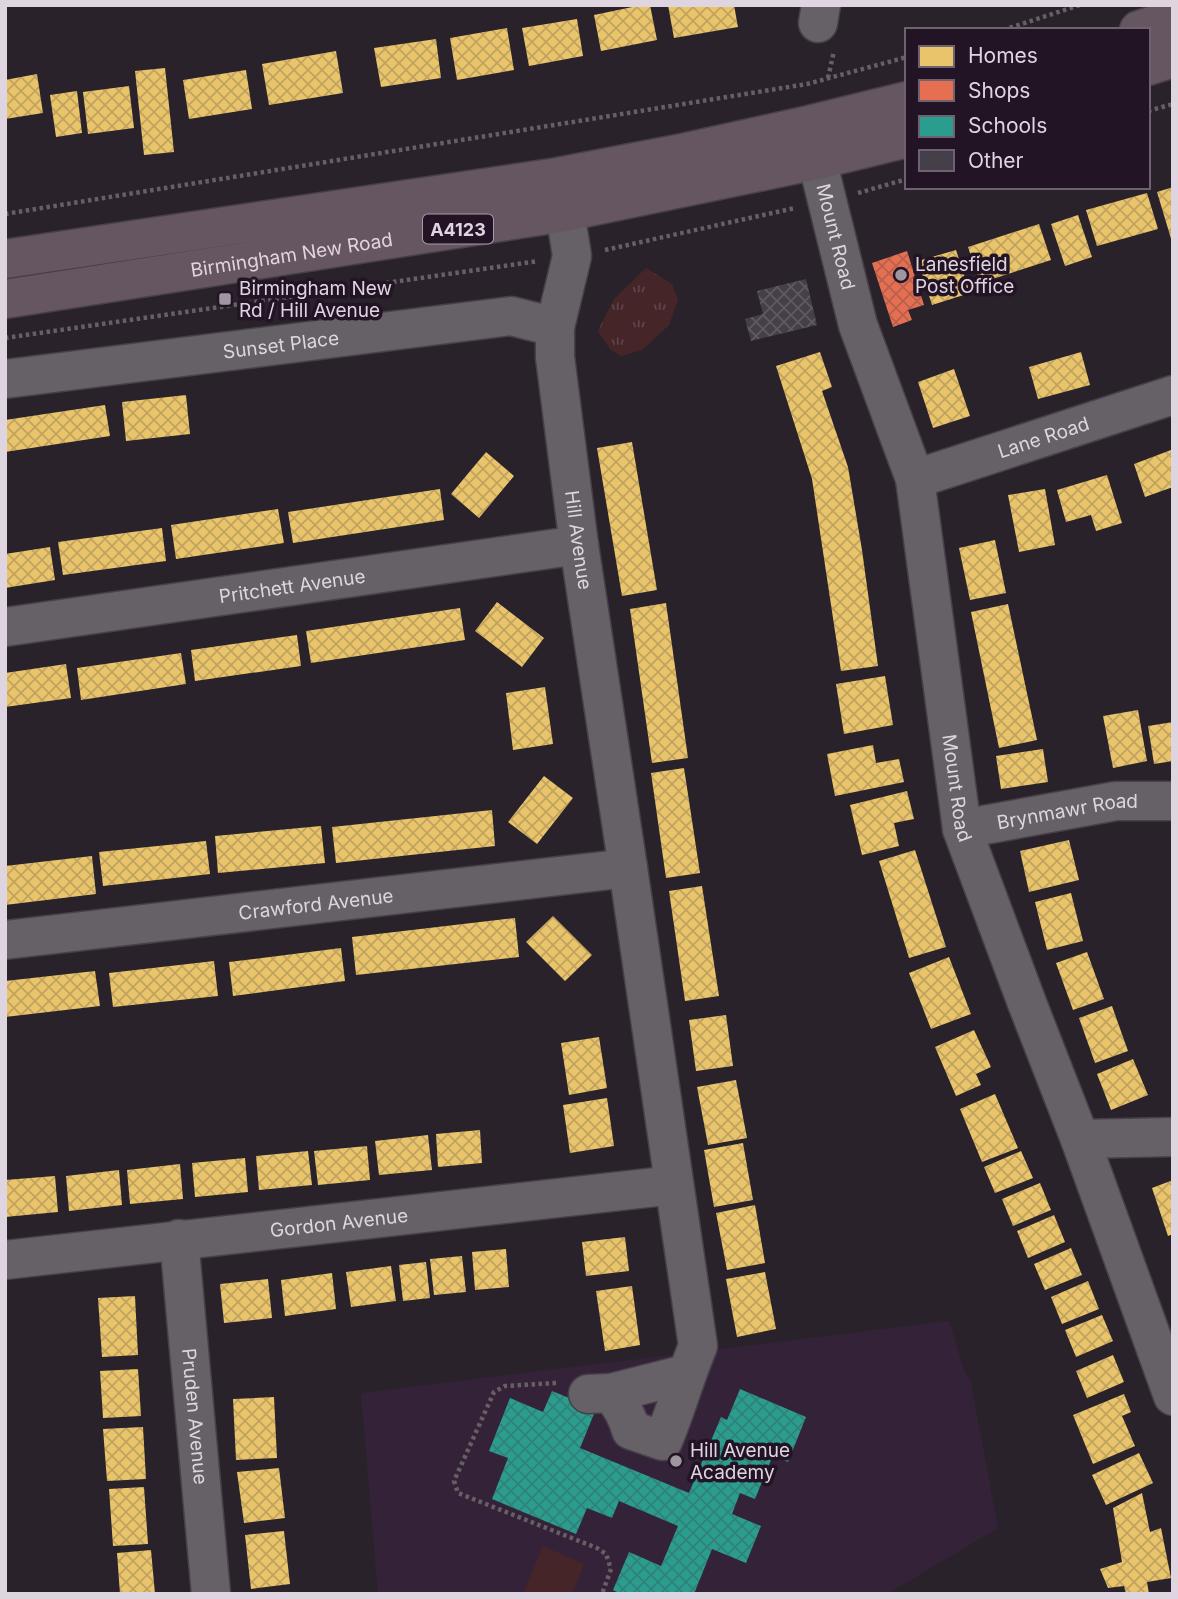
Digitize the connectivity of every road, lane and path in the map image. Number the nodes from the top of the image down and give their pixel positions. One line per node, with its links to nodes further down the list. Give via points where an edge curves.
1 (1080, 5): 3 (path)
2 (1173, 19): 4 (highway)
3 (1009, 28)
4 (1145, 28)
5 (905, 58): 16 (path, via 807,84)
6 (1173, 58): 7 (highway)
7 (1150, 65)
8 (905, 102): 12 (highway, Birmingham New Road / A4123)
9 (1173, 104): 10 (path)
10 (1150, 110)
11 (905, 138): 12 (highway, Birmingham New Road / A4123)
12 (813, 143): 14 (street, Mount Road); 15 (highway, Birmingham New Road / A4123); 18 (highway, Birmingham New Road / A4123, via 678,154 558,177)
13 (905, 180): 14 (path)
14 (828, 201): 17 (path); 24 (street, Mount Road, via 858,325)
15 (565, 212): 17 (street, Hill Avenue); 19 (highway, Birmingham New Road / A4123)
16 (5, 214)
17 (572, 256): 20 (street, Hill Avenue); 21 (path)
18 (5, 259)
19 (5, 299)
20 (555, 327): 22 (street, Sunset Place, via 511,316); 25 (street, Hill Avenue)
21 (5, 338)
22 (5, 379)
23 (1173, 395): 24 (street, Lane Road)
24 (915, 479): 28 (street, Mount Road)
25 (579, 545): 26 (street, Pritchett Avenue); 29 (street, Hill Avenue)
26 (5, 627)
27 (1173, 801): 28 (street, Brynmawr Road, via 1116,802)
28 (962, 829): 32 (street, Mount Road)
29 (628, 868): 30 (street, Crawford Avenue); 33 (street, Hill Avenue)
30 (5, 940)
31 (1173, 1137): 32 (street)
32 (1080, 1139): 38 (street, Mount Road)
33 (674, 1185): 34 (street, Gordon Avenue); 36 (street, Hill Avenue)
34 (179, 1239): 35 (street, Gordon Avenue); 39 (street, Pruden Avenue)
35 (5, 1260)
36 (692, 1360): 37 (street); 37 (street, via 663,1441 631,1430 622,1405)
37 (600, 1394): 40 (path, via 563,1382 505,1386 494,1392 454,1480 458,1493 606,1554 611,1569)
38 (1173, 1396)
39 (211, 1594)
40 (602, 1594)

